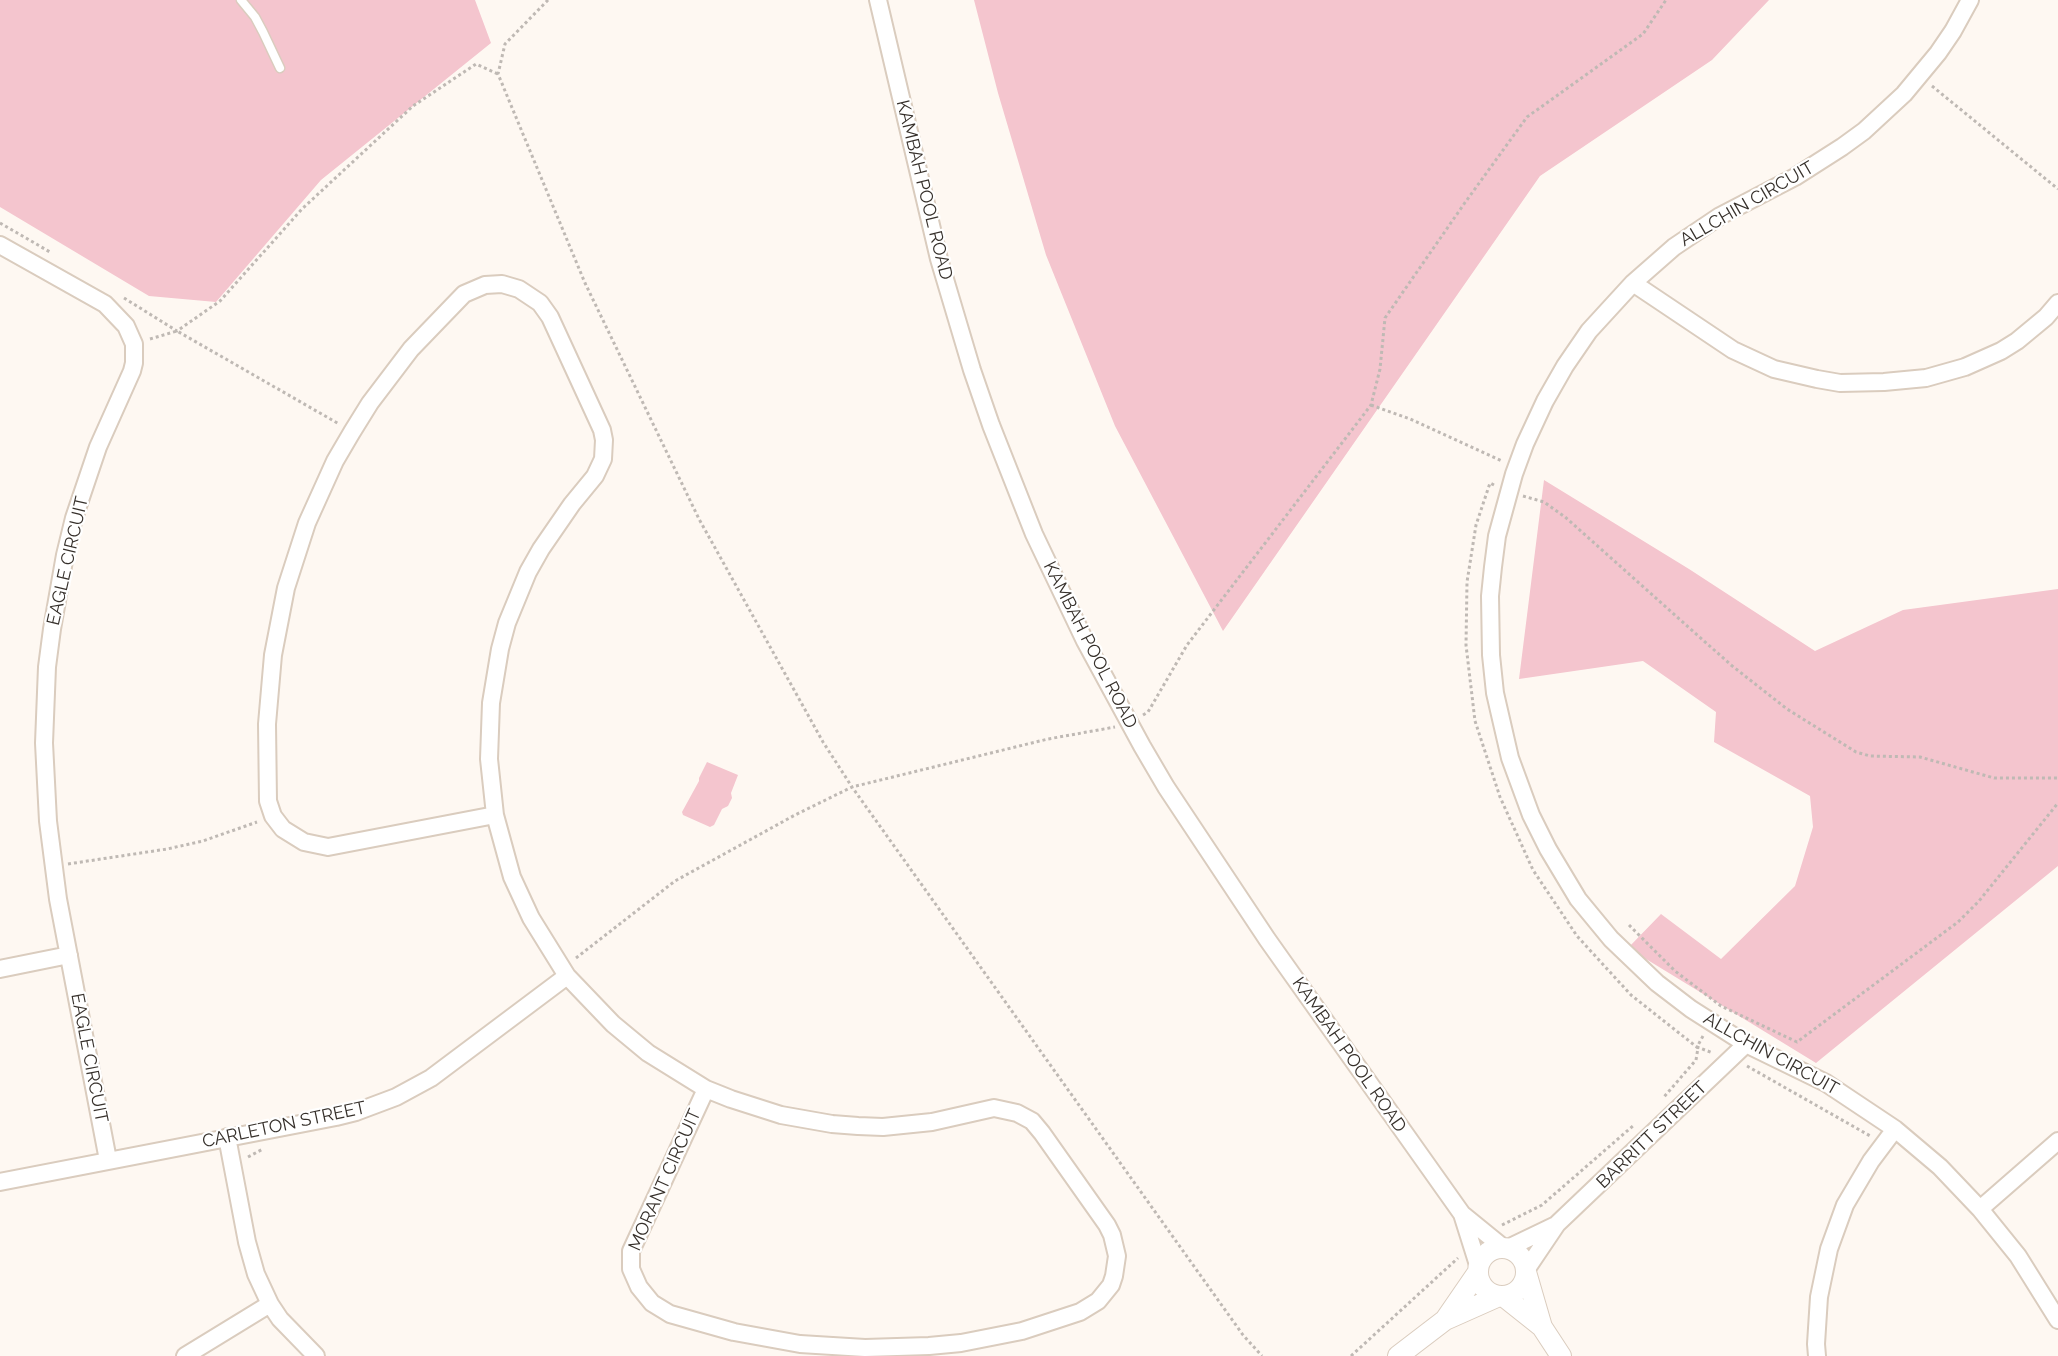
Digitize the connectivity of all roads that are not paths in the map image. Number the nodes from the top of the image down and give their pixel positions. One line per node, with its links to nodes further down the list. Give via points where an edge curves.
1 (241, 0): 4 (lane, via 255,17)
2 (878, 0): 20 (street, KAMBAH POOL ROAD, via 939,259 984,403 1034,534 1085,641 1166,787 1267,939)
3 (1970, 0): 6 (street, ALLCHIN CIRCUIT, via 1953,31 1919,76 1880,116 1842,147 1795,177 1720,216 1674,247)
4 (280, 68)
5 (0, 245): 9 (street, EAGLE CIRCUIT, via 105,304 126,326 134,344 132,371 98,447 74,518 51,629 44,743 48,821)
6 (1633, 283): 7 (street, via 1733,350 1774,369 1840,383 1926,378 1965,367 2017,341); 12 (street, ALLCHIN CIRCUIT, via 1589,331 1565,366 1545,400 1516,468 1497,536 1490,596 1495,693 1510,758 1531,814 1578,899 1611,939 1657,983)
7 (2058, 303)
8 (495, 815): 8 (street, MORANT CIRCUIT, via 489,759 491,703 502,640 541,549 595,476 603,459 604,440 550,317 540,303 519,289 502,284 485,285 464,294 411,349 370,403 335,461 307,523 286,588 273,655 267,724 268,801 283,829 304,842 328,847); 11 (street, MORANT CIRCUIT, via 512,877 531,918)
9 (69, 956): 10 (street); 17 (street, EAGLE CIRCUIT)
10 (0, 969)
11 (567, 976): 13 (street, MORANT CIRCUIT, via 613,1024 648,1053); 15 (street, CARLETON STREET, via 432,1078 396,1097 336,1117)
12 (1746, 1044): 14 (street, ALLCHIN CIRCUIT, via 1826,1083); 21 (street, BARRITT STREET)
13 (706, 1089): 13 (street, MORANT CIRCUIT, via 631,1251 631,1269 639,1287 670,1314 734,1332 800,1344 930,1346 1022,1331 1080,1312 1098,1301 1111,1285 1117,1256 1107,1225 1042,1133 1032,1121 1017,1113 994,1108 932,1122 849,1126 781,1115)
14 (1895, 1129): 19 (street, ALLCHIN CIRCUIT, via 1940,1167); 34 (street, via 1845,1205 1829,1249 1819,1297)
15 (227, 1137): 17 (street, CARLETON STREET); 26 (street, via 247,1242)
16 (2058, 1141): 19 (street)
17 (108, 1160): 18 (street, CARLETON STREET)
18 (0, 1182)
19 (1980, 1209): 28 (street, ALLCHIN CIRCUIT, via 2018,1256)
20 (1462, 1214): 22 (street, KAMBAH POOL ROAD); 23 (street, KAMBAH POOL ROAD)
21 (1557, 1224): 22 (street, BARRITT STREET); 24 (street, BARRITT STREET)
22 (1506, 1249): 23 (street, via 1488,1253); 24 (street, via 1521,1257)
23 (1479, 1270): 25 (street, via 1486,1290); 27 (street)
24 (1526, 1271): 25 (street, via 1520,1289); 29 (street)
25 (1501, 1296): 27 (street); 29 (street)
26 (270, 1304): 30 (street); 31 (street)
27 (1445, 1320): 32 (street)
28 (2058, 1320)
29 (1542, 1327): 33 (street)
30 (184, 1356)
31 (316, 1356)
32 (1398, 1356)
33 (1562, 1356)
34 (1817, 1356)

